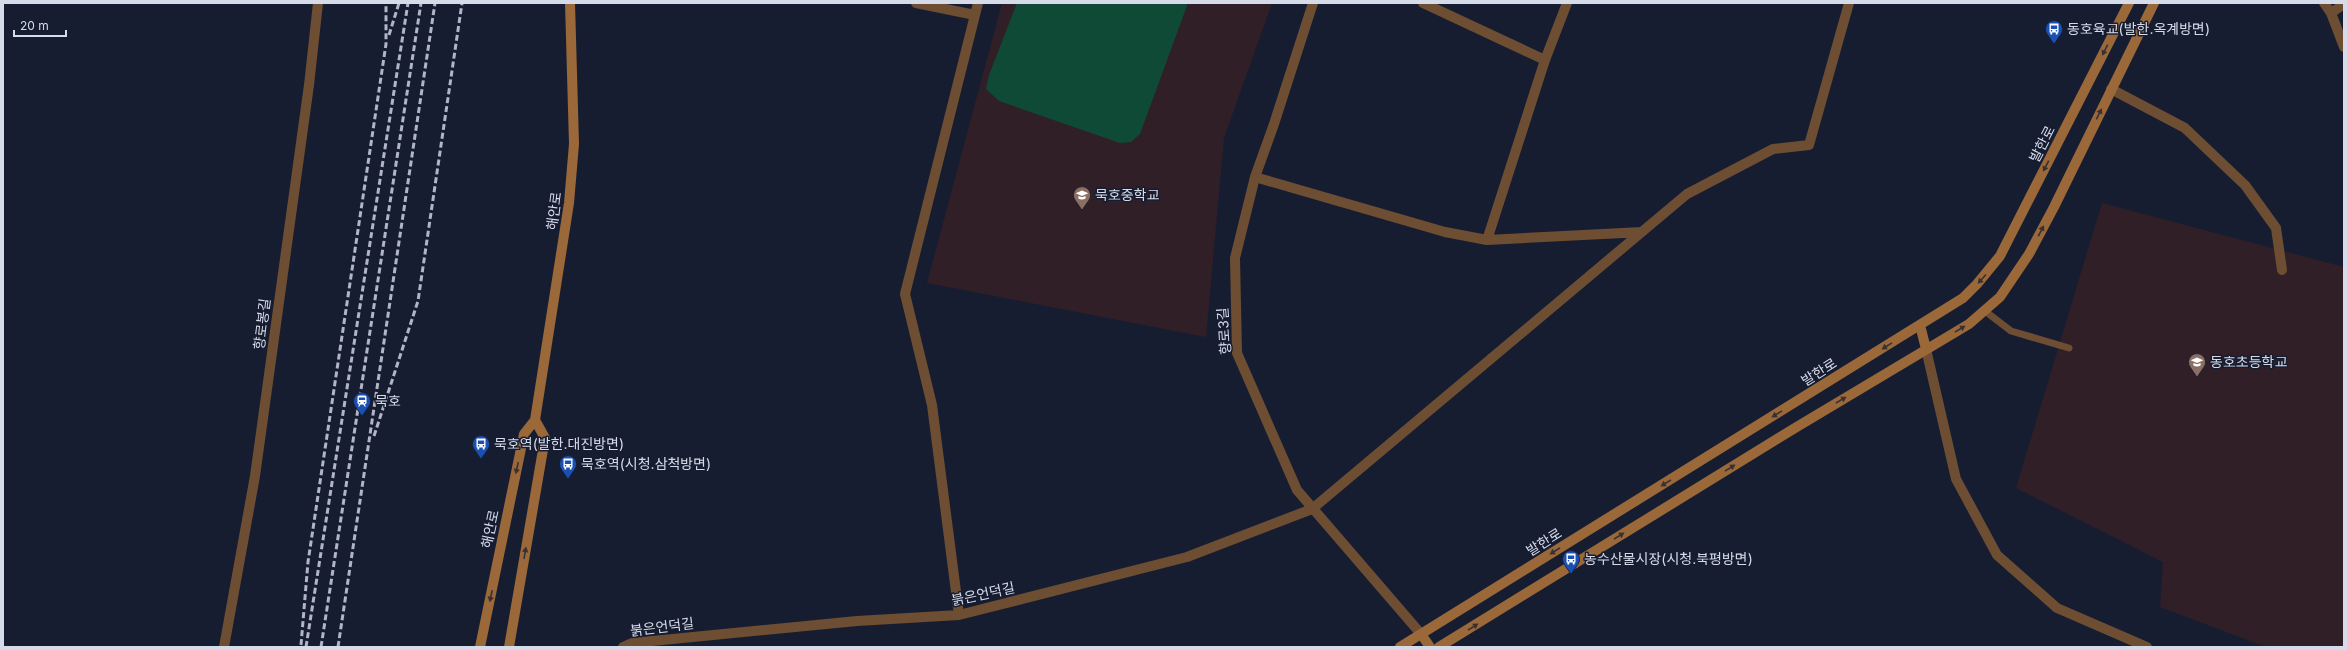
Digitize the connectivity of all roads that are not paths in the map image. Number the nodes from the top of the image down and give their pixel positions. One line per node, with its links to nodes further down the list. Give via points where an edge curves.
1 (318, 3): 30 (street, 향로봉길, via 258,461)
2 (570, 3): 26 (street, 해안로, via 574,144 569,203)
3 (916, 3): 14 (street)
4 (978, 3): 14 (street)
5 (1313, 3): 18 (street, 향로3길)
6 (1424, 3): 16 (street)
7 (1567, 3): 16 (street)
8 (1849, 3): 19 (street, 붉은언덕길, via 1809,145 1773,149 1700,187 1687,194)
9 (2129, 3): 23 (street, 발한로, one-way to 23, via 2000,256 1963,298)
10 (2154, 3): 17 (street)
11 (2324, 3): 13 (street)
12 (2344, 4): 13 (street)
13 (2331, 13): 15 (street)
14 (975, 15): 28 (street, via 905,294 932,405)
15 (2344, 47)
16 (1545, 60): 20 (street)
17 (2111, 89): 21 (street, via 2185,128 2246,185 2276,228); 22 (street, one-way to 17, via 2000,297 2029,254)
18 (1255, 177): 20 (street, via 1445,232); 27 (street, 향로3길, via 1235,258 1237,352 1297,490)
19 (1642, 232): 20 (street); 27 (street, 붉은언덕길)
20 (1487, 240)
21 (2282, 270)
22 (1985, 311): 24 (lane, via 2011,331); 25 (street, one-way to 22, via 1969,324)
23 (1920, 325): 25 (street); 29 (street, 발한로, one-way to 29)
24 (2069, 348)
25 (1926, 349): 36 (street, one-way to 25); 37 (street, via 1956,479 1997,555 2057,608)
26 (535, 420): 31 (street, 해안로, one-way to 31, via 524,434); 32 (street, one-way to 26, via 545,438)
27 (1312, 509): 28 (street, 붉은언덕길, via 1187,556); 29 (street, 향로3길)
28 (959, 615): 33 (street, 붉은언덕길, via 849,621 632,643)
29 (1421, 634): 34 (street, 발한로); 35 (street)
30 (224, 647)
31 (480, 647)
32 (509, 647)
33 (623, 647)
34 (1400, 647)
35 (1430, 647)
36 (1439, 647)
37 (2147, 647)

